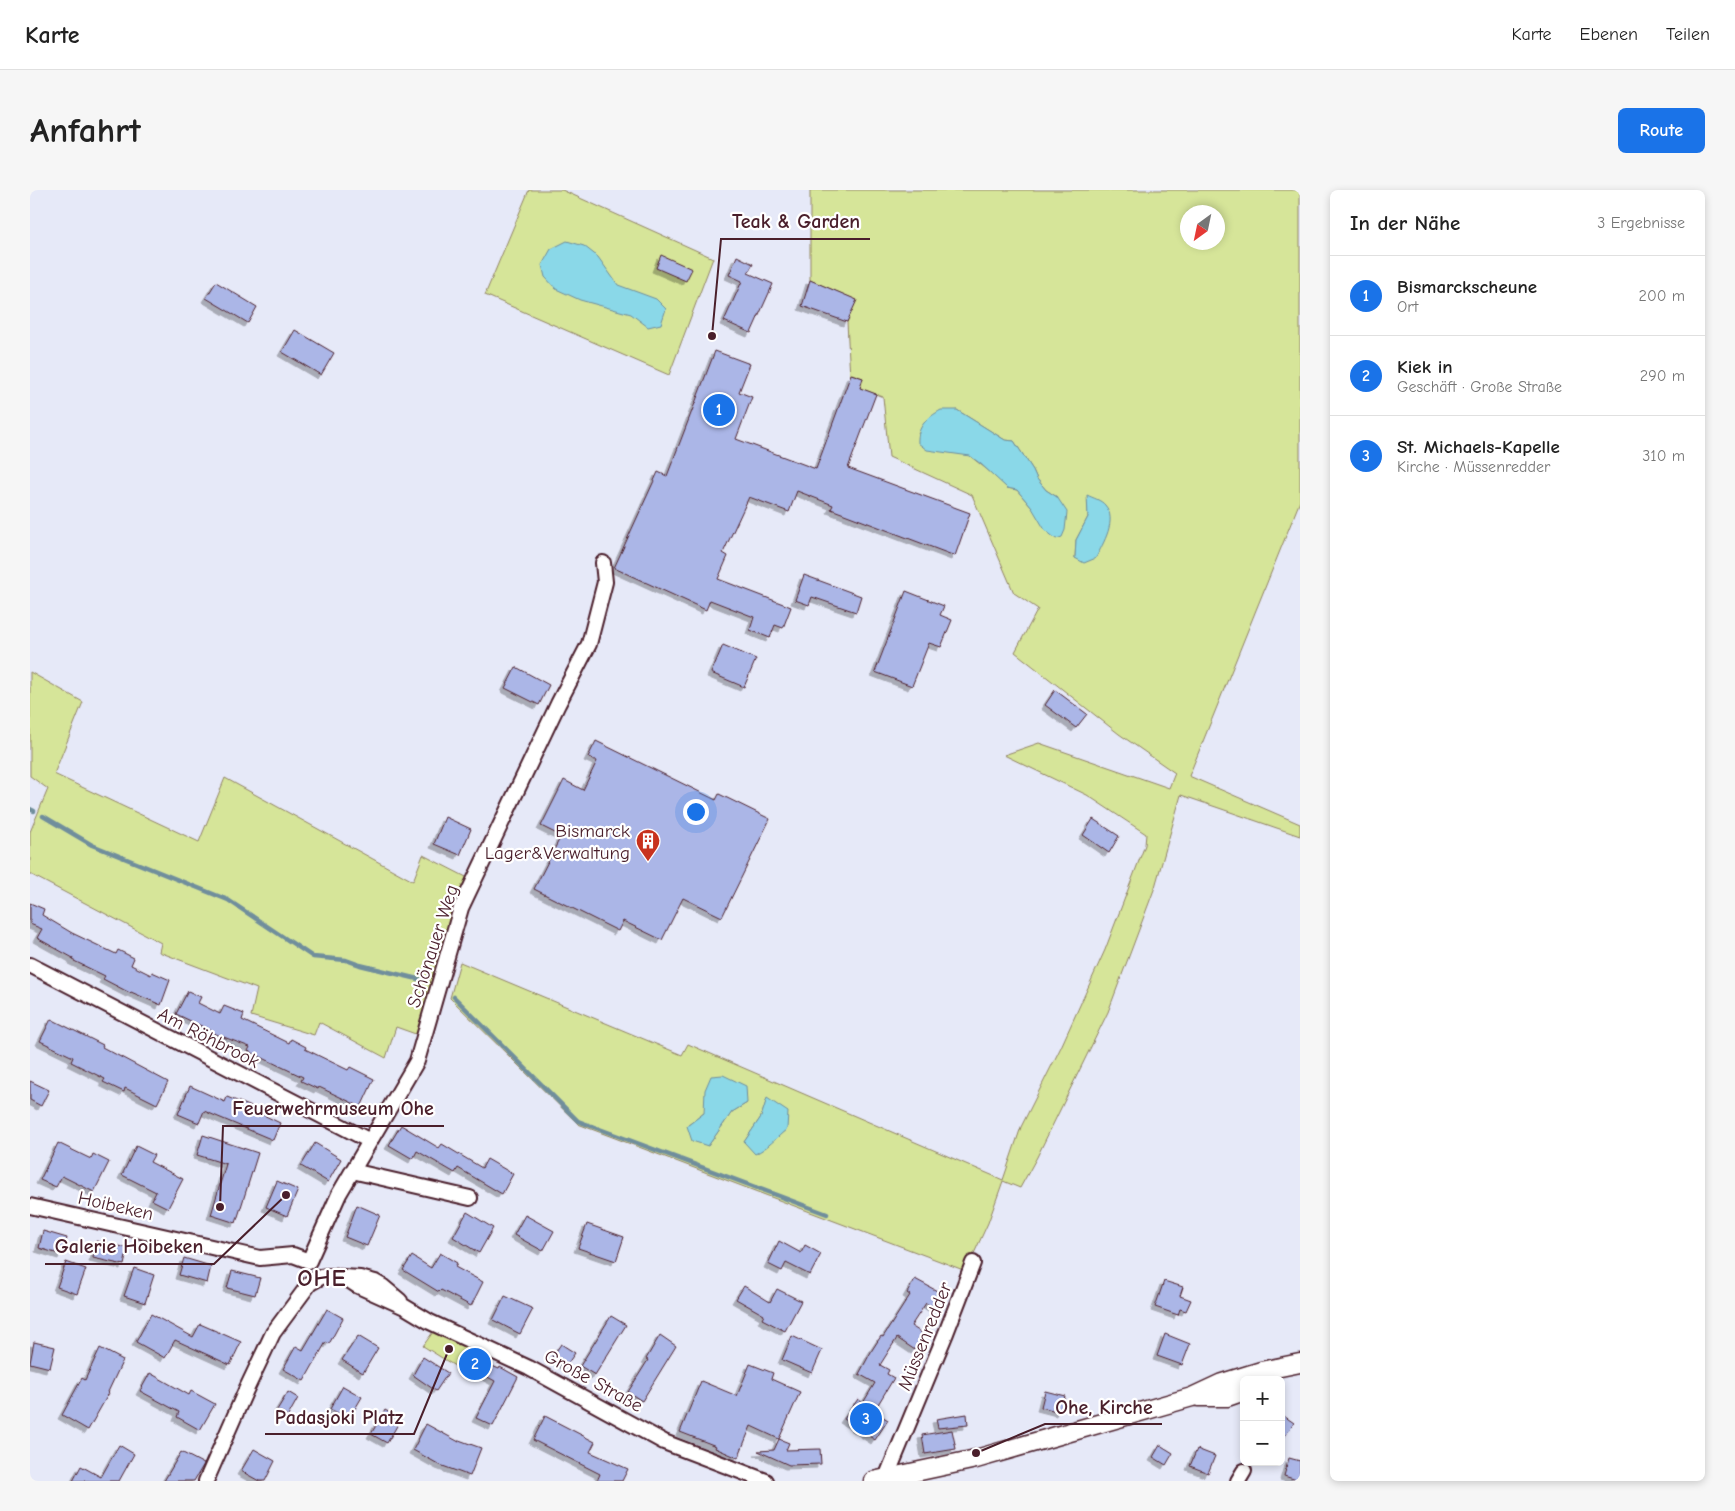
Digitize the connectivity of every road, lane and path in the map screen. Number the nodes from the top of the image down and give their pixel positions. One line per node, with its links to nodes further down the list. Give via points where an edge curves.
1 (603, 564): 3 (street, Schönauer Weg, via 605,582 589,644 461,908 417,1061)
2 (30, 965): 3 (street, Am Röhbrook)
3 (370, 1141): 4 (street, Schönauer Weg)
4 (352, 1171): 5 (street); 7 (street, Schönauer Weg)
5 (470, 1198)
6 (30, 1206): 7 (street, Hoibeken, via 260,1258 293,1255)
7 (310, 1261): 9 (street)
8 (973, 1263): 14 (street, Müssenredder, via 946,1333)
9 (320, 1277): 15 (street, via 304,1290 273,1333); 16 (street, Große Straße, via 344,1277 553,1380 655,1438)
10 (1296, 1365): 11 (street); 13 (street, via 1261,1371 1222,1383)
11 (1278, 1376)
12 (1240, 1392): 13 (street, via 1227,1397)
13 (1192, 1397): 14 (street, via 976,1459)
14 (880, 1480)
15 (206, 1481)
16 (766, 1481)

